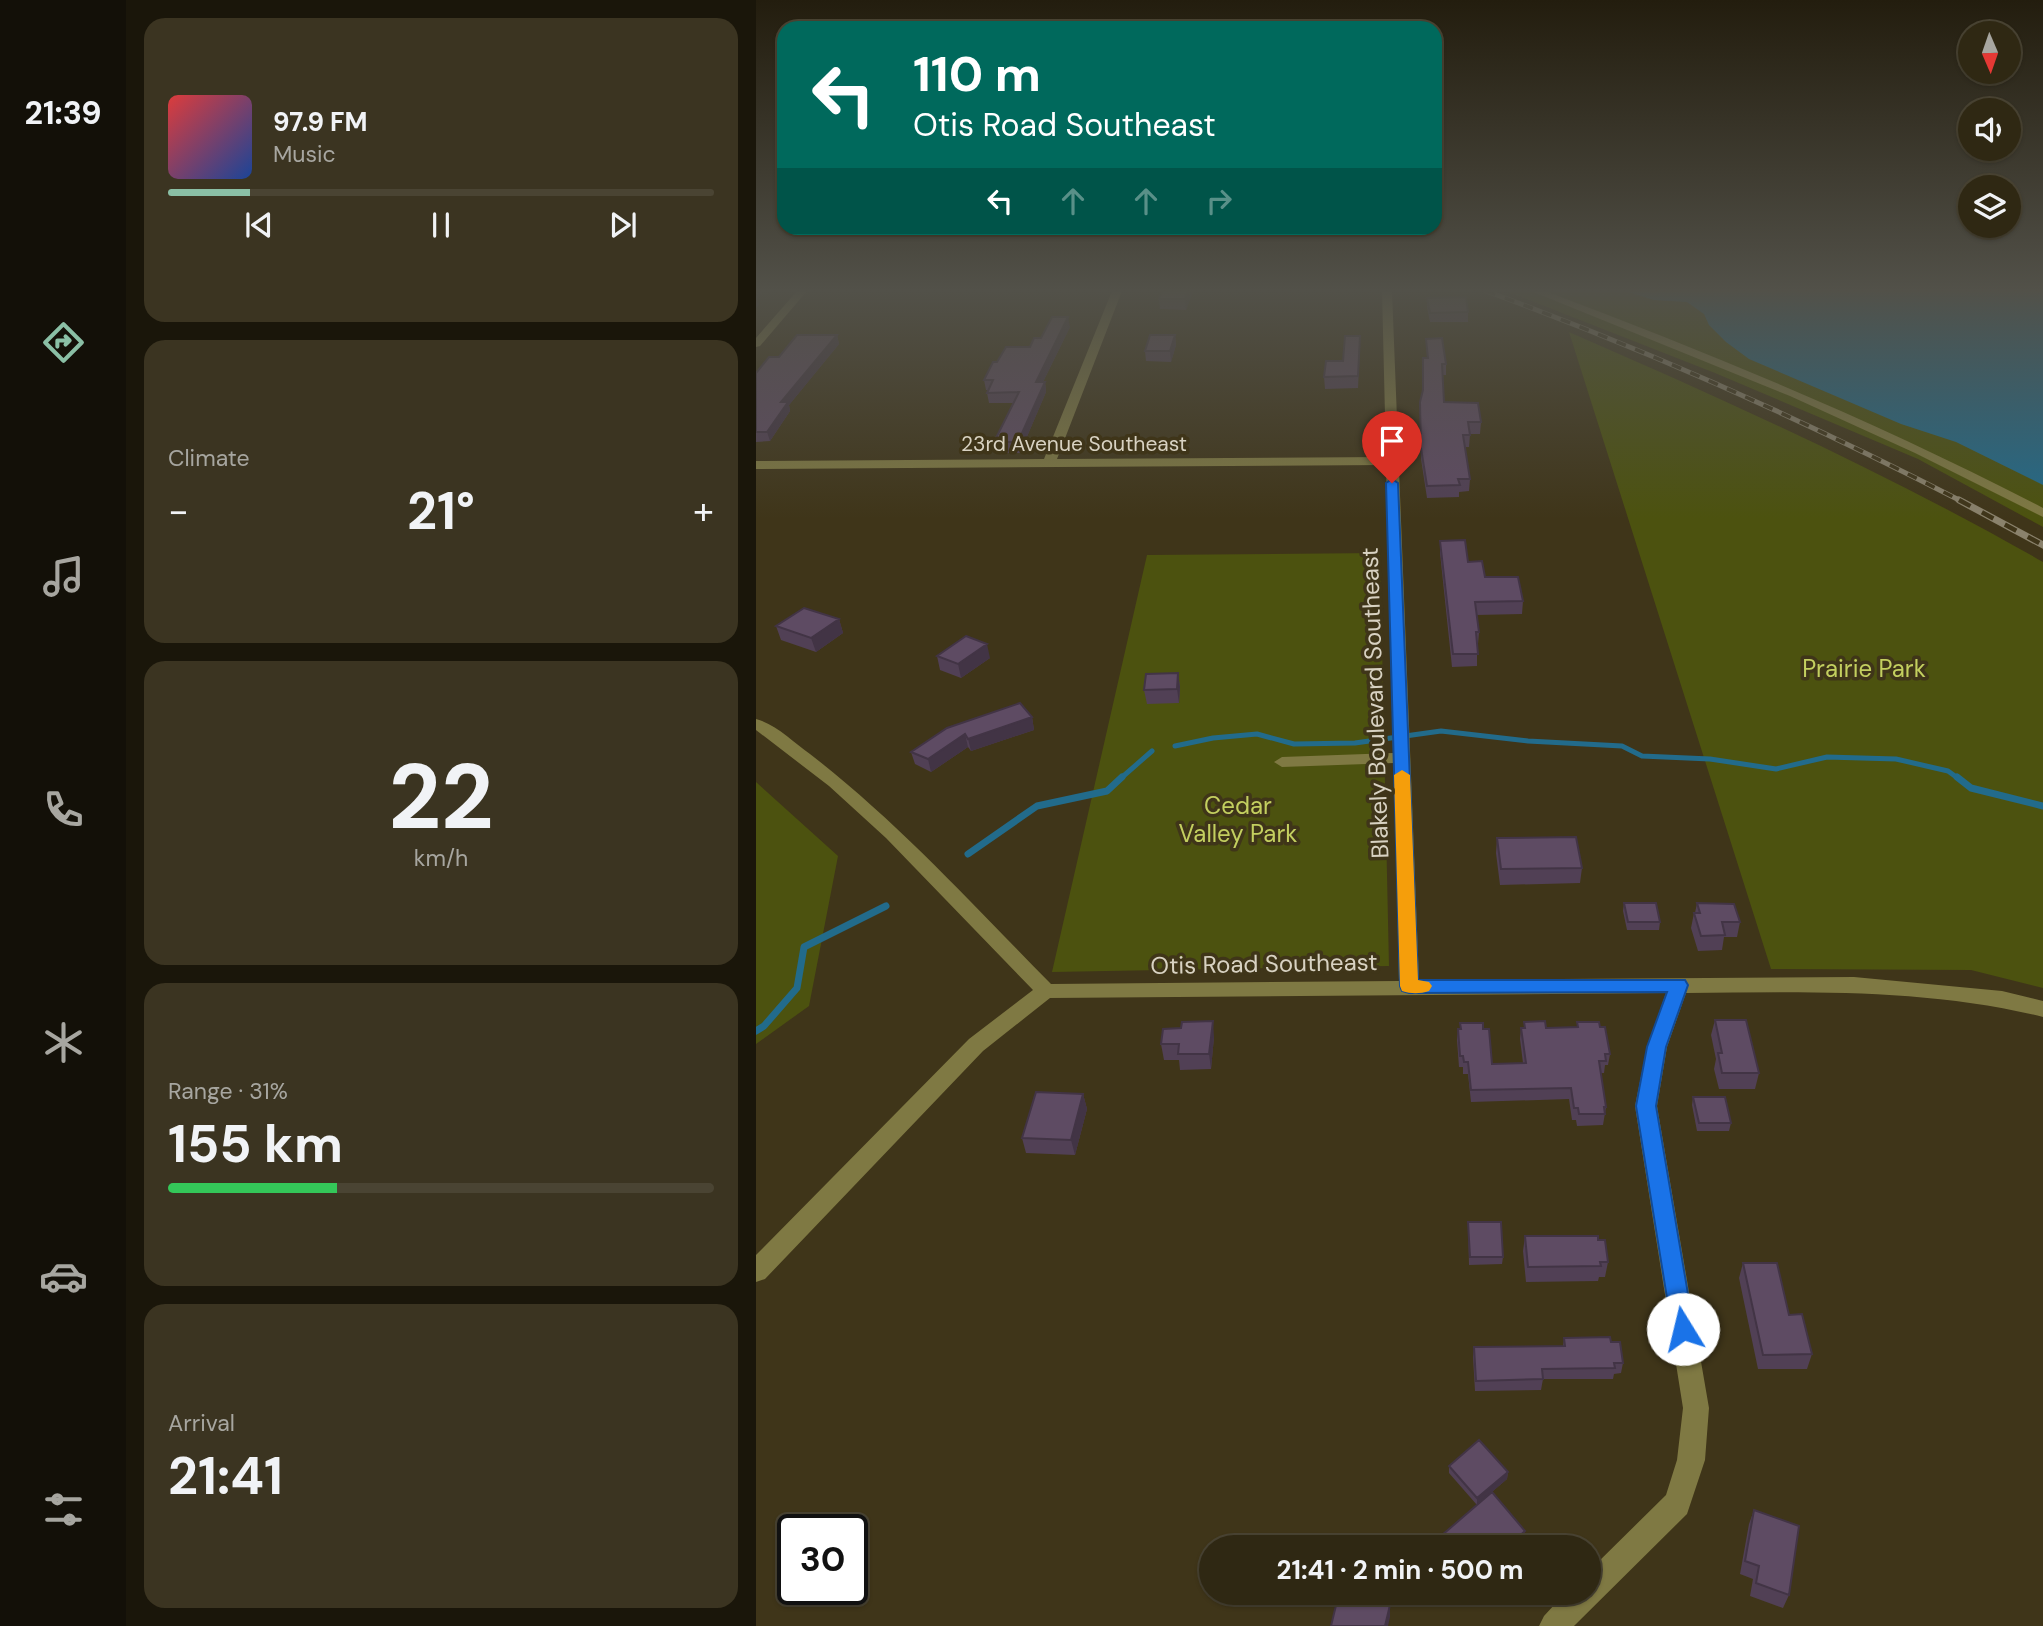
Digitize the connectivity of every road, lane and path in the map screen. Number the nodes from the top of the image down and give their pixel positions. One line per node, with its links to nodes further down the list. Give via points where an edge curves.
1 (1087, 367): 5 (street)
2 (1389, 367): 4 (street, Blakely Boulevard Southeast)
3 (1729, 367): 7 (street, via 1902,441)
4 (1391, 461): 5 (street, 23rd Avenue Southeast); 9 (street, Blakely Boulevard Southeast)
5 (1049, 463): 6 (street, 23rd Avenue Southeast)
6 (756, 465)
7 (2043, 513)
8 (756, 724): 13 (street, via 835,782 892,834)
9 (1401, 755): 10 (street); 12 (street, Blakely Boulevard Southeast)
10 (1282, 762)
11 (1679, 985): 12 (street, Otis Road Southeast); 14 (street, Otis Road Southeast, via 1854,984 2002,999); 16 (street, via 1657,1047 1646,1106 1696,1408 1691,1460 1676,1504)
12 (1409, 986): 13 (street, Otis Road Southeast)
13 (1046, 991): 15 (street, via 976,1045)
14 (2043, 1009)
15 (756, 1271)
16 (1601, 1579)
17 (1575, 1605): 18 (street)
18 (1554, 1626)

